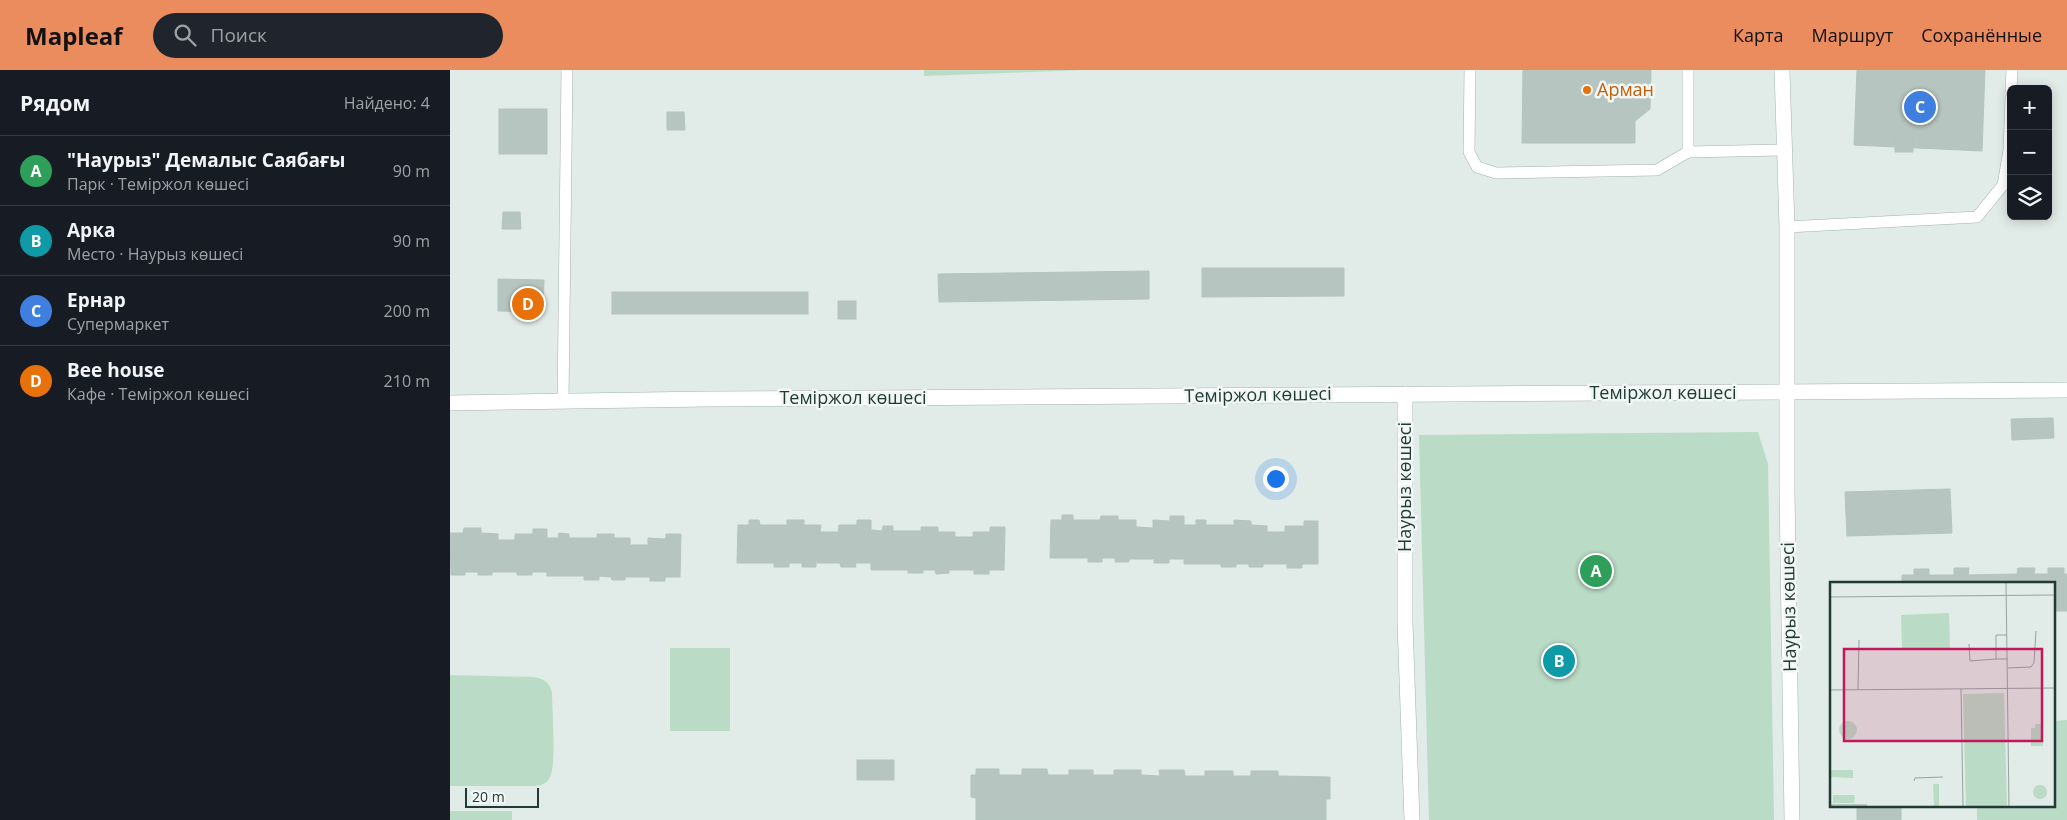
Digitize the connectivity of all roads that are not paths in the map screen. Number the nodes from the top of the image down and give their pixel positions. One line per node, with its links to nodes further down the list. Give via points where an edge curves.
1 (567, 70): 14 (lane)
2 (1470, 70): 9 (lane, via 1469,152 1477,167 1496,173 1657,170)
3 (1688, 70): 9 (lane)
4 (1782, 70): 8 (street, Наурыз көшесі)
5 (2012, 70): 6 (lane)
6 (2011, 85)
7 (2010, 130): 10 (lane, via 2003,185 1978,217)
8 (1784, 150): 9 (lane); 10 (street, Наурыз көшесі)
9 (1688, 152)
10 (1787, 227): 12 (street, Наурыз көшесі)
11 (2067, 390): 12 (street, Теміржол көшесі)
12 (1788, 393): 13 (street, Теміржол көшесі); 17 (street, Наурыз көшесі)
13 (1405, 394): 14 (street, Теміржол көшесі); 16 (street, Наурыз көшесі, via 1405,614)
14 (562, 402): 15 (street, Теміржол көшесі)
15 (450, 404)
16 (1412, 820)
17 (1792, 820)

